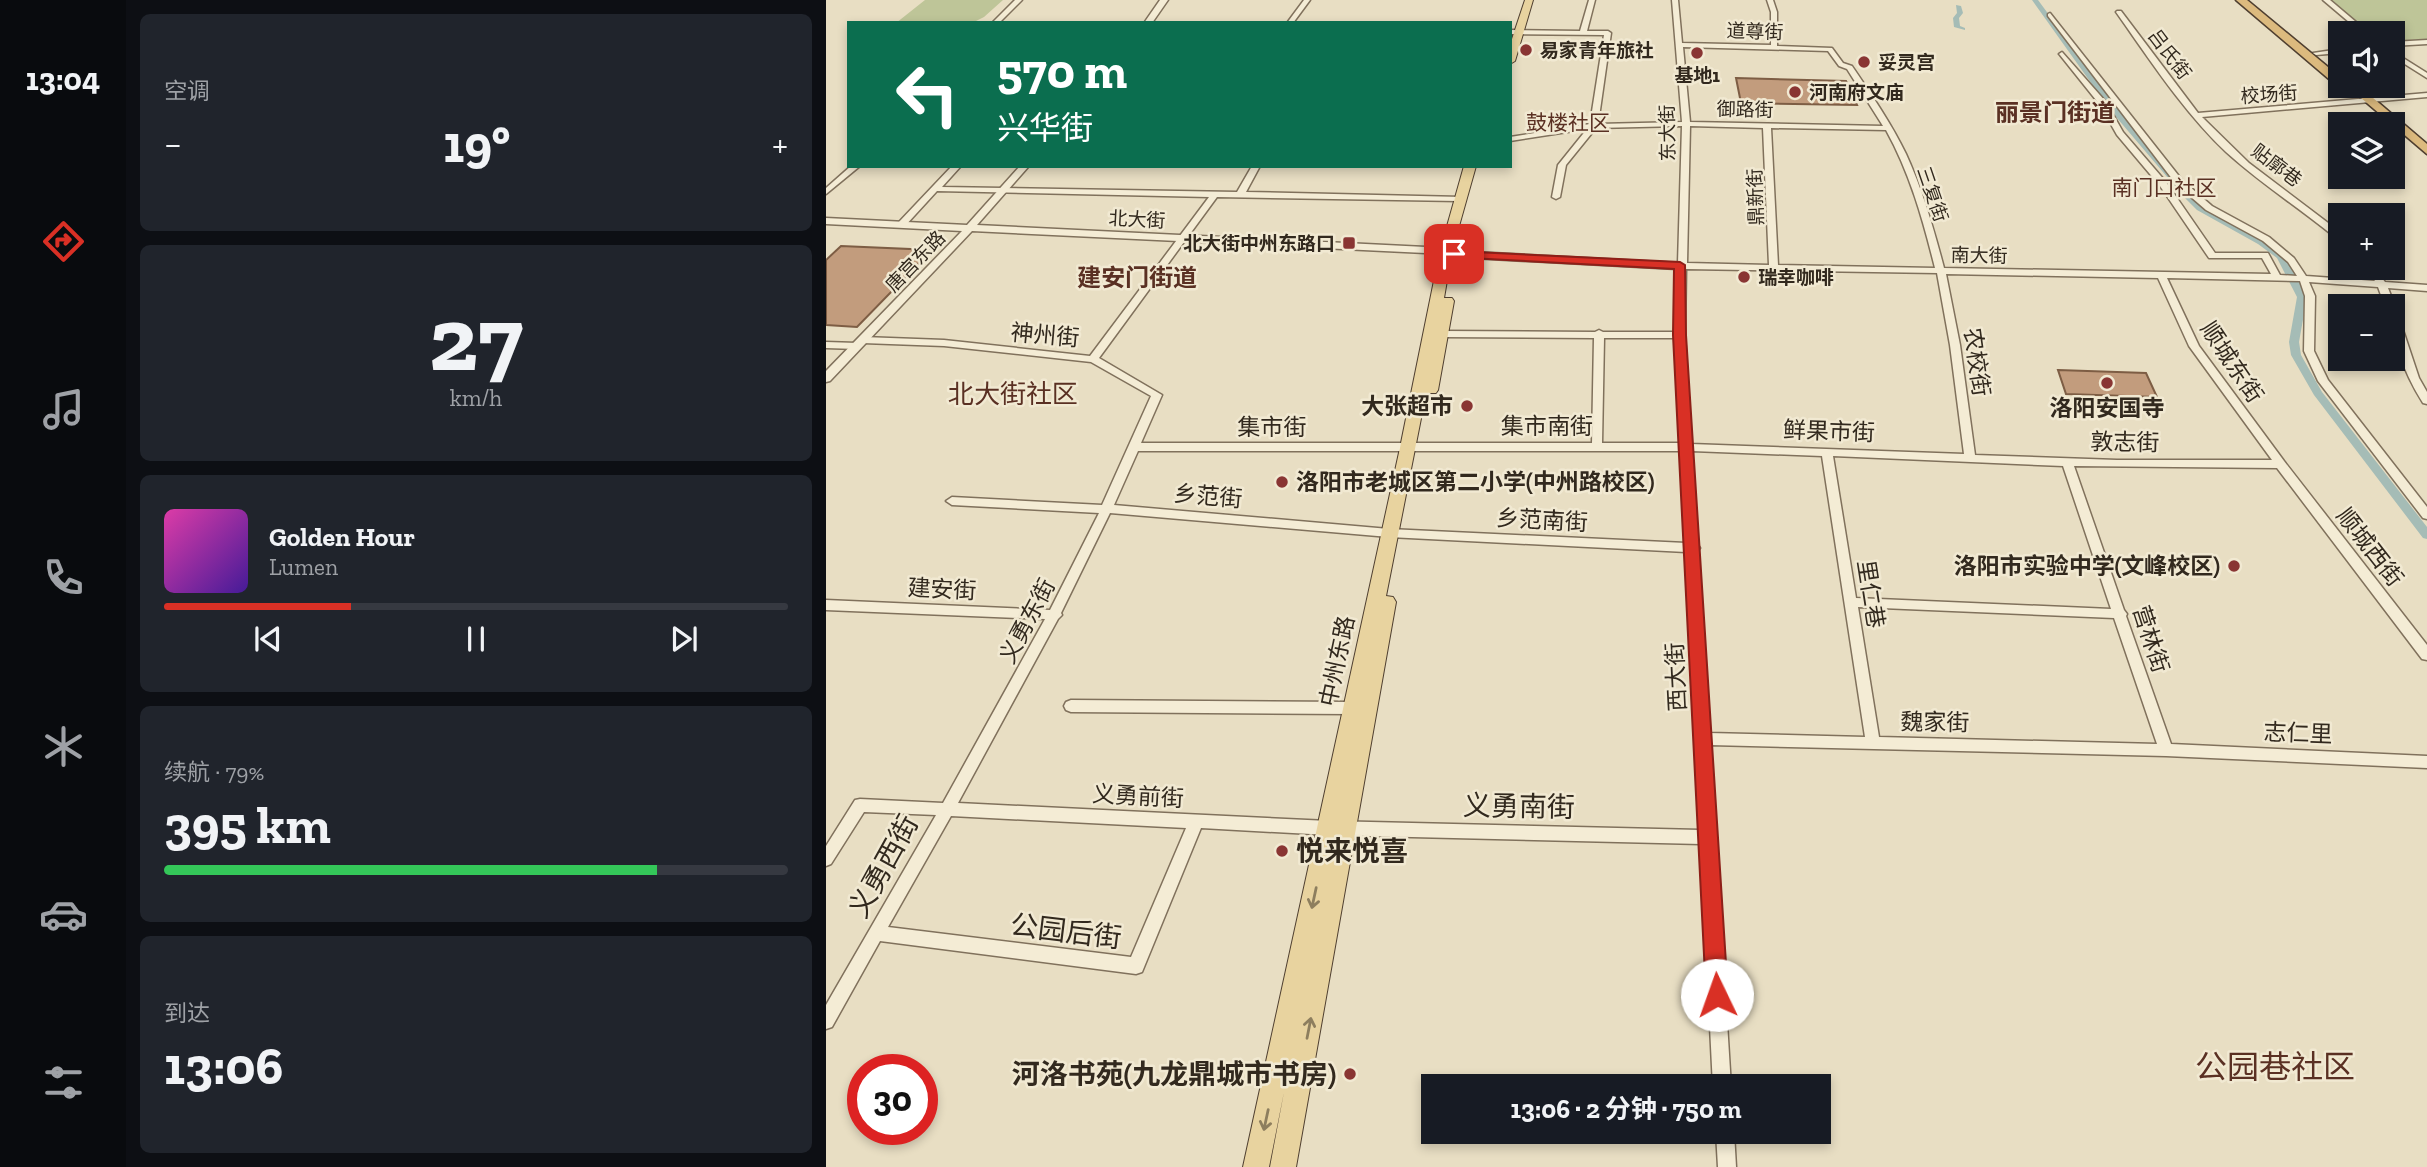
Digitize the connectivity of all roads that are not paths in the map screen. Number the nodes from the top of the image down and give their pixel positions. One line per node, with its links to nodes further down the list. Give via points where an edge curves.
1 (1019, 0): 14 (street)
2 (1164, 0): 15 (street)
3 (1307, 0): 16 (street)
4 (1522, 0): 19 (main road)
5 (1529, 0): 19 (main road)
6 (1592, 0): 18 (street)
7 (1675, 0): 22 (street, 东大街)
8 (1770, 0): 23 (street)
9 (2241, 0): 29 (highway)
10 (2255, 0): 25 (highway)
11 (2326, 0): 17 (street)
12 (2119, 12): 36 (street, 吕氏街)
13 (2050, 15): 69 (street, via 2179,182 2209,208 2266,239)
14 (997, 21)
15 (1149, 21)
16 (1291, 21)
17 (2351, 21)
18 (1583, 33): 19 (street); 37 (street, via 1608,33)
19 (1513, 34)
20 (2427, 42): 21 (street)
21 (2405, 43)
22 (1679, 45): 23 (street, 道尊街); 38 (street, 东大街)
23 (1774, 47): 40 (street, 道尊街, via 1830,49 1841,65 1850,67)
24 (2328, 52): 25 (street)
25 (2316, 53): 28 (highway)
26 (2062, 54): 68 (street, via 2163,184 2212,256 2265,255)
27 (2405, 62): 30 (street)
28 (2328, 64)
29 (2328, 73)
30 (2427, 76)
31 (2427, 95): 34 (street, 校场街)
32 (2361, 98): 34 (highway)
33 (2364, 98): 34 (highway)
34 (2367, 102): 35 (highway); 36 (street, 校场街); 43 (highway)
35 (2376, 112)
36 (2197, 115): 60 (street, 贴廓巷, via 2244,164)
37 (1595, 123): 38 (street, 御路街); 41 (street, 御路街); 56 (street, via 1562,165)
38 (1686, 124): 39 (street, 御路街); 64 (street, 东大街)
39 (1767, 125): 40 (street, 御路街); 65 (street, 鼎新街)
40 (1888, 128): 66 (street, 三复街, via 1907,165)
41 (1512, 139)
42 (2405, 142): 44 (highway)
43 (2427, 150)
44 (2427, 162)
45 (854, 168): 53 (street)
46 (955, 168): 51 (street)
47 (1023, 168): 52 (street, 唐宫东路)
48 (1255, 168): 55 (street)
49 (1469, 168): 57 (main road, 中州东路)
50 (1477, 168): 63 (main road, 中州东路)
51 (936, 189): 52 (street); 59 (street)
52 (1003, 191): 54 (street); 61 (street, 唐宫东路)
53 (826, 192)
54 (1215, 194): 55 (street); 62 (street)
55 (1240, 195): 57 (street)
56 (1556, 197)
57 (1459, 199): 63 (main road, 中州东路)
58 (826, 223): 59 (street, 北大街); 61 (street, 北大街)
59 (901, 225): 61 (street, 北大街)
60 (2328, 227)
61 (969, 230): 62 (street, 北大街); 77 (street, 唐宫东路)
62 (1180, 241): 63 (street, 北大街); 80 (street)
63 (1448, 254): 64 (street, 南大街); 75 (main road, 中州东路); 86 (main road, 中州东路)
64 (1680, 265): 65 (street, 南大街); 76 (street, 西大街)
65 (1774, 268): 66 (street, 南大街)
66 (1943, 272): 67 (street, 南大街); 88 (street, 农校街)
67 (2161, 275): 68 (street, 南大街); 90 (street, 顺城东街, via 2194,346)
68 (2277, 277): 69 (street, 南大街)
69 (2304, 278): 71 (street, 南大街); 93 (street, via 2310,296 2309,351 2323,381)
70 (2378, 280): 71 (street)
71 (2381, 284): 72 (street, 南大街); 73 (street)
72 (2427, 288)
73 (2385, 294)
74 (1599, 333): 75 (street); 76 (street); 83 (street)
75 (1443, 334): 86 (main road, 中州东路)
76 (1680, 335): 85 (street, 西大街)
77 (860, 343): 78 (street); 80 (street, 神州街, via 944,343); 81 (street, 唐宫东路)
78 (826, 345)
79 (2405, 351): 82 (street)
80 (1093, 359): 84 (street, 神州街, via 1157,395)
81 (826, 377)
82 (2427, 401)
83 (1597, 446): 85 (street, 集市南街); 86 (street, 集市南街)
84 (1136, 447): 86 (street, 集市街); 92 (street, 义勇东街)
85 (1686, 447): 87 (street, 鲜果市街); 95 (street, 西大街)
86 (1414, 448): 94 (main road, 中州东路)
87 (1827, 452): 88 (street, 鲜果市街); 96 (street, 里仁巷)
88 (1970, 457): 89 (street, 敦志街)
89 (2067, 462): 90 (street, 敦志街); 98 (street, 营林街)
90 (2280, 464): 100 (street, 顺城西街)
91 (952, 501): 92 (street, 乡范街)
92 (1108, 509): 94 (street, 乡范街); 99 (street, 义勇东街)
93 (2427, 515)
94 (1395, 533): 95 (street, 乡范南街); 102 (main road, 中州东路); 109 (main road, 中州东路)
95 (1693, 548): 103 (street, 西大街)
96 (1851, 602): 98 (street); 104 (street, 里仁巷)
97 (826, 605): 99 (street, 建安街)
98 (2122, 614): 105 (street, 营林街)
99 (1056, 615): 107 (street, 义勇东街)
100 (2427, 655)
101 (1071, 706): 102 (street)
102 (1352, 708): 109 (main road, 中州东路)
103 (1703, 739): 104 (street, 魏家街); 110 (street, 西大街)
104 (1873, 743): 105 (street, 魏家街)
105 (2166, 750): 106 (street, 志仁里)
106 (2427, 762)
107 (945, 810): 108 (street, 义勇前街); 111 (street, 义勇前街, via 860,805); 112 (street, 义勇西街)
108 (1196, 822): 109 (street, 义勇前街); 112 (street, 公园后街, via 1136,966)
109 (1337, 829): 110 (street, 义勇南街); 116 (main road, 中州东路, one-way to 116); 117 (main road, 中州东路, one-way to 109)
110 (1708, 837): 114 (street, 西大街)
111 (826, 859)
112 (876, 933): 113 (street, 义勇西街)
113 (826, 1021)
114 (1721, 1074)
115 (1726, 1144): 118 (street)
116 (1256, 1167)
117 (1283, 1167)
118 (1727, 1167)

